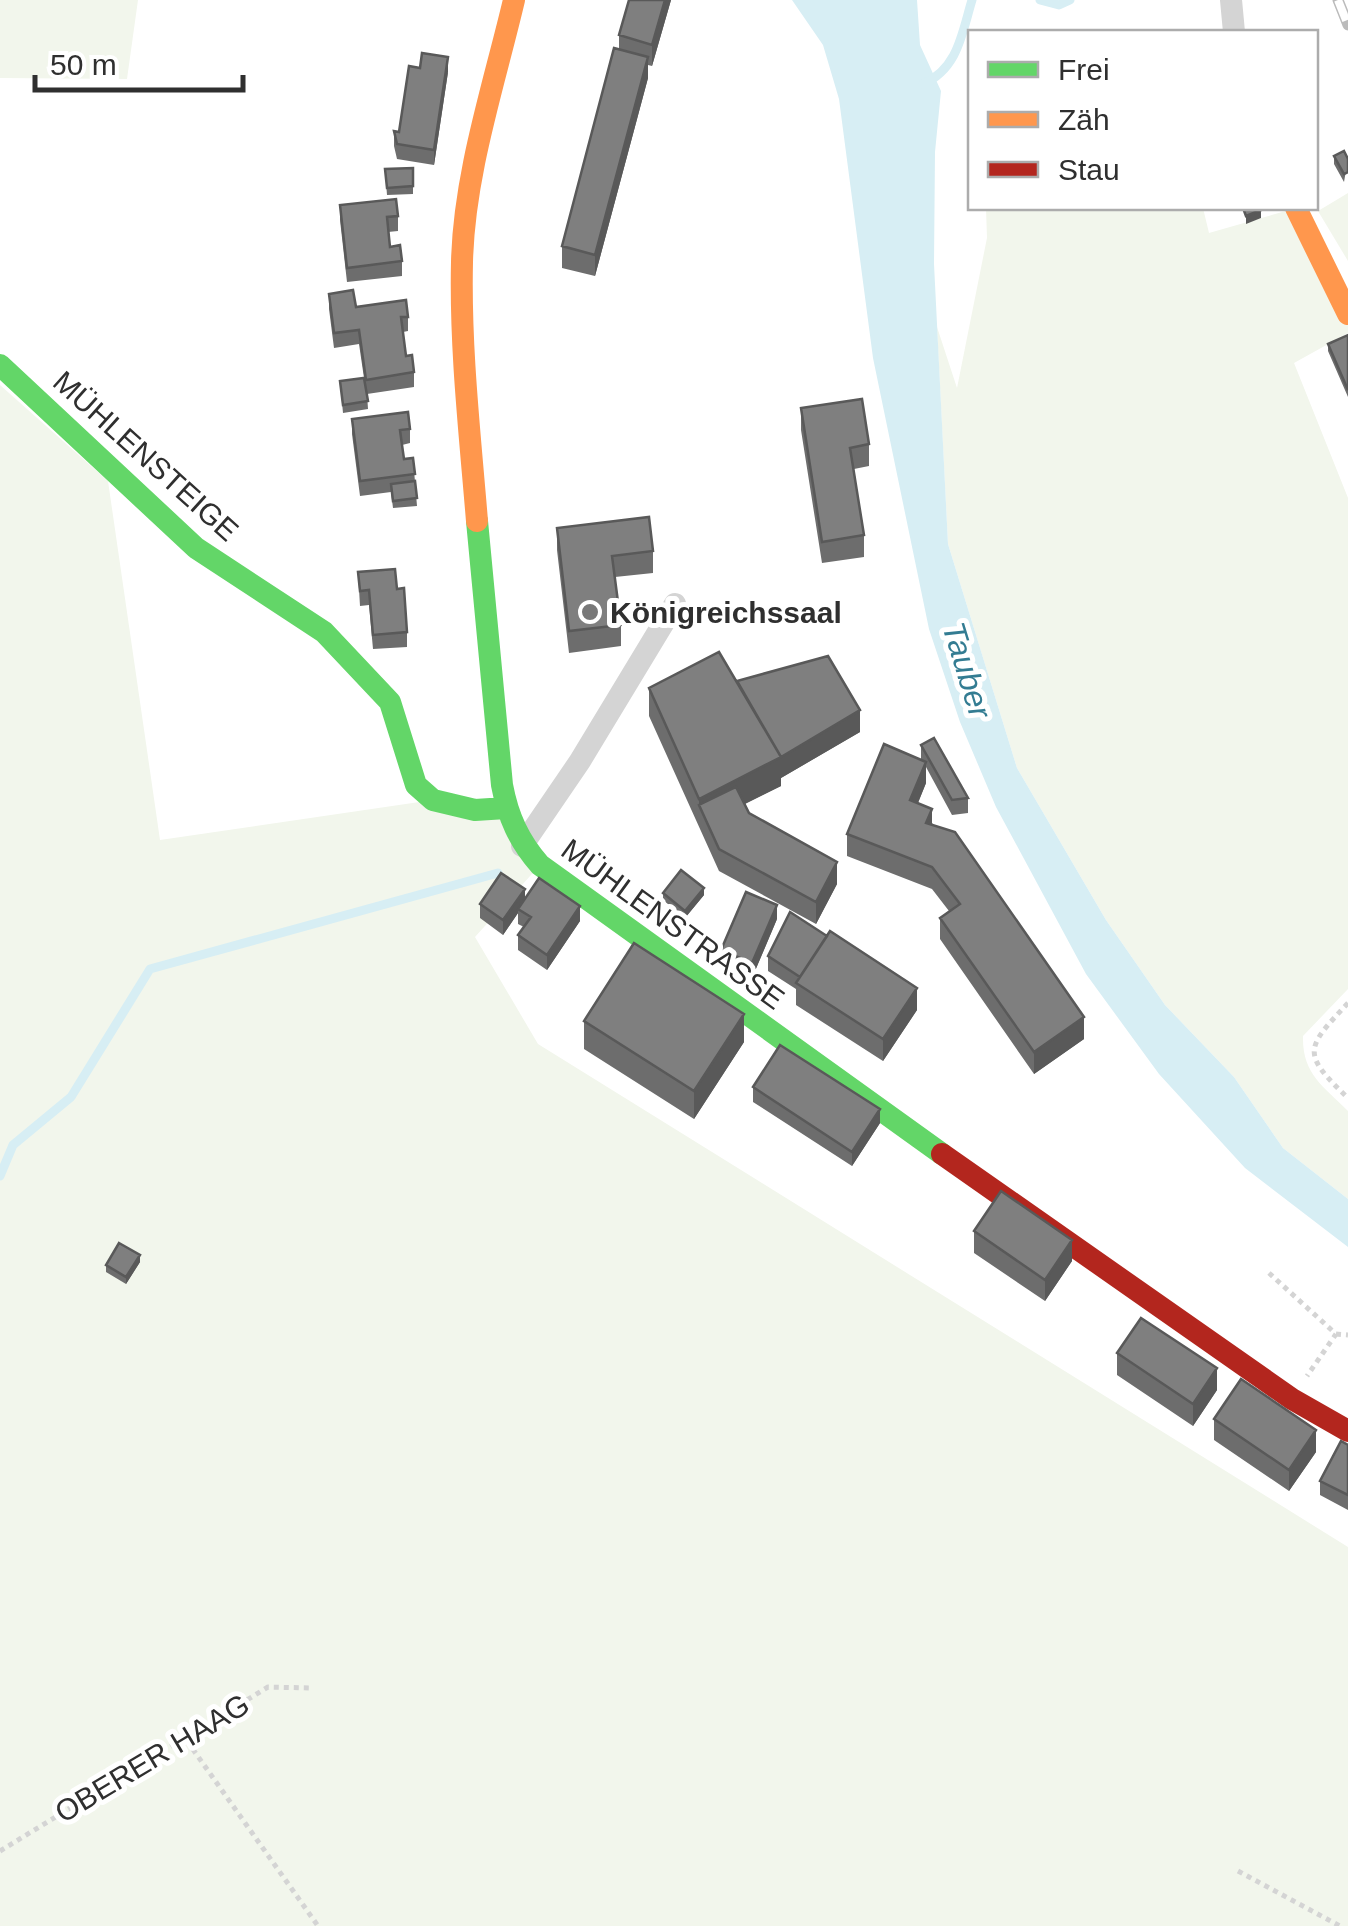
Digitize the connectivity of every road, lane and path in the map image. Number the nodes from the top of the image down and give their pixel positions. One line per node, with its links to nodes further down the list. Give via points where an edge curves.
1 (514, 0): 8 (main road, MÜHLENSTRASSE, via 472,176 462,260 469,422)
2 (1231, 0): 3 (street)
3 (1234, 30)
4 (1297, 210): 5 (main road)
5 (1348, 314)
6 (0, 364): 8 (main road, MÜHLENSTEIGE, via 196,548 324,632 390,702 416,785 433,800 475,810)
7 (676, 604): 9 (street)
8 (506, 808): 9 (main road, MÜHLENSTRASSE)
9 (522, 846): 15 (main road, MÜHLENSTRASSE, via 799,1054)
10 (1348, 1002): 11 (path, via 1322,1031 1313,1056)
11 (1348, 1098)
12 (1270, 1273): 13 (path)
13 (1336, 1334): 14 (path); 15 (path)
14 (1348, 1335)
15 (1292, 1399): 16 (main road, MÜHLENSTRASSE)
16 (1348, 1431)
17 (310, 1688): 18 (path, OBERER HAAG, via 268,1687)
18 (186, 1740): 19 (path, OBERER HAAG); 21 (path)
19 (0, 1851)
20 (1238, 1872): 22 (path)
21 (318, 1926)
22 (1340, 1926)

